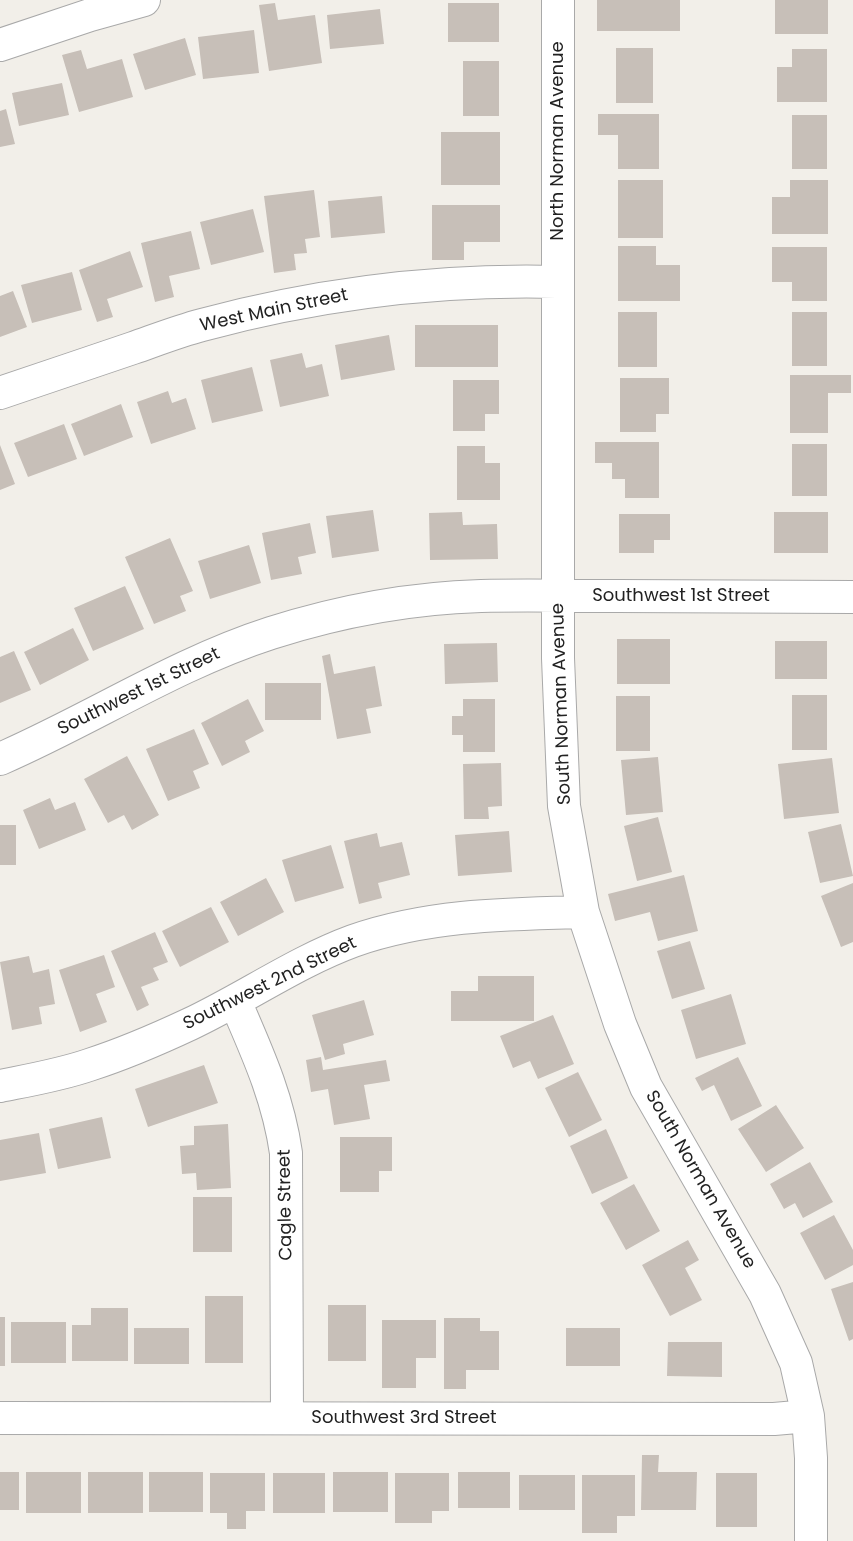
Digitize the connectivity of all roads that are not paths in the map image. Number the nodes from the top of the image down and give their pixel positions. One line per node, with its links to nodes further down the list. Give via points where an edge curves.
1 (144, 0): 3 (street)
2 (558, 0): 4 (street, North Norman Avenue)
3 (0, 45)
4 (557, 282): 5 (street, West Main Street, via 420,286 256,311 200,325); 6 (street, South Norman Avenue)
5 (0, 393)
6 (558, 596): 7 (street, Southwest 1st Street); 8 (street, Southwest 1st Street, via 479,596 410,603 273,632 171,673); 9 (street, South Norman Avenue, via 564,806)
7 (853, 597)
8 (0, 759)
9 (583, 912): 10 (street, Southwest 2nd Street, via 483,915 393,929 333,950); 12 (street, South Norman Avenue, via 620,1024 646,1087 765,1294 796,1363)
10 (235, 1000): 11 (street, Southwest 2nd Street, via 191,1024 88,1066); 14 (street, Cagle Street, via 268,1077 286,1153)
11 (0, 1086)
12 (808, 1416): 14 (street, Southwest 3rd Street); 15 (street, South Norman Avenue)
13 (0, 1418): 14 (street, Southwest 3rd Street)
14 (287, 1418)
15 (811, 1541)

